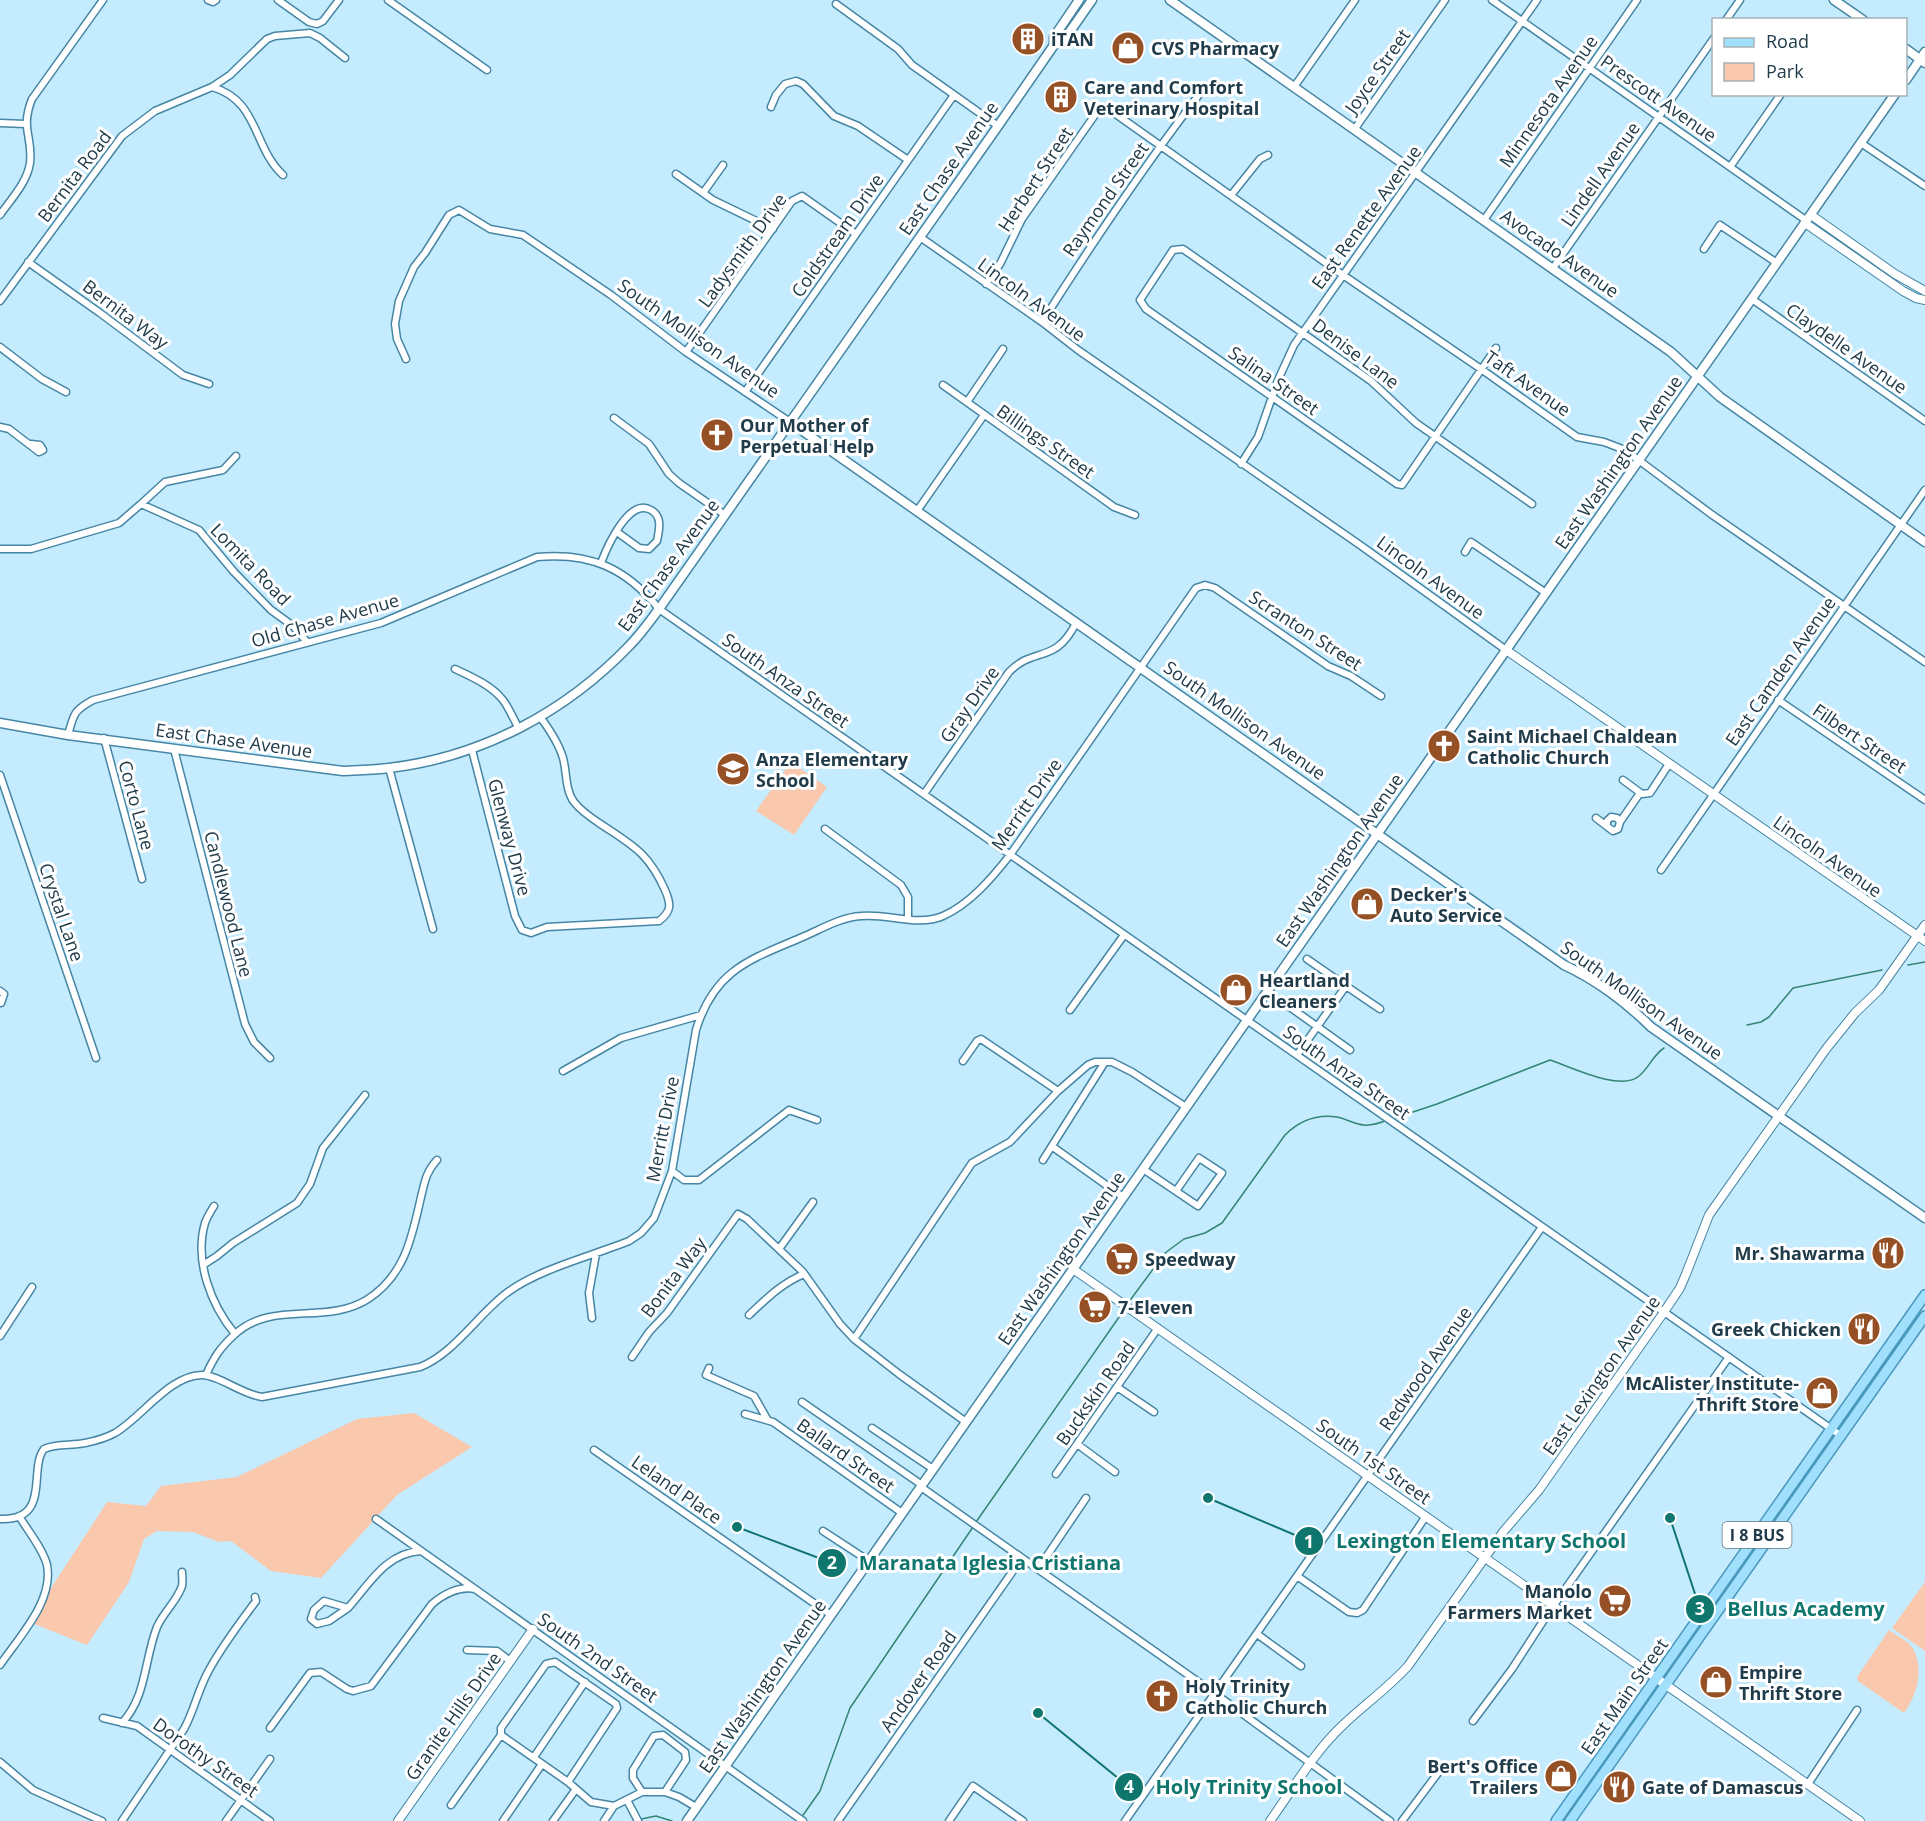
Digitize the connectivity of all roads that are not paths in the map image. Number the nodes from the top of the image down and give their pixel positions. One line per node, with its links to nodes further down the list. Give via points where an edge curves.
1 (103, 0): 39 (street, via 32,99)
2 (208, 0): 3 (street)
3 (216, 0)
4 (278, 0): 5 (street, via 317,24)
5 (339, 0)
6 (388, 0): 27 (street)
7 (1079, 0): 22 (main road, East Chase Avenue, via 1054,37)
8 (1092, 0): 22 (main road, East Chase Avenue, via 1064,40)
9 (1170, 0): 30 (main road, Avocado Avenue)
10 (1355, 0): 30 (street)
11 (1445, 0): 41 (street, Joyce Street)
12 (1492, 0): 20 (street, Prescott Avenue)
13 (1537, 0): 20 (street, East Renette Avenue)
14 (1637, 0): 26 (street, Minnesota Avenue)
15 (1740, 0): 18 (street)
16 (1834, 0): 19 (main road)
17 (836, 4): 31 (street)
18 (1727, 18)
19 (1860, 18)
20 (1523, 21): 26 (street, Prescott Avenue); 48 (street, East Renette Avenue)
21 (1712, 39): 37 (street, Lindell Avenue)
22 (1054, 45): 40 (main road, East Chase Avenue)
23 (1907, 50): 25 (main road)
24 (345, 58): 29 (street, Bernita Road, via 310,33 275,36)
25 (1923, 58): 28 (main road)
26 (1590, 67): 37 (street, Prescott Avenue); 55 (street, Minnesota Avenue)
27 (487, 70)
28 (1907, 78)
29 (212, 87): 50 (street, via 236,99 253,123 272,165); 61 (street, Bernita Road, via 155,111 122,136)
30 (1294, 87): 41 (main road, Avocado Avenue)
31 (954, 95): 40 (street); 45 (street, Coldstream Drive)
32 (1198, 96): 43 (street, Raymond Street)
33 (1780, 96): 47 (street)
34 (1894, 96): 42 (main road, East Washington Avenue)
35 (771, 107): 45 (street, via 785,84 804,84 834,116 858,126)
36 (1119, 115): 43 (street, Taft Avenue); 65 (street, Herbert Street, via 1103,109 1097,112 1022,219)
37 (1659, 116): 47 (street, Prescott Avenue); 63 (street, Lindell Avenue)
38 (0, 123): 39 (street)
39 (25, 124): 54 (street, via 30,153 28,172)
40 (998, 126): 59 (main road, East Chase Avenue)
41 (1354, 130): 48 (main road, Avocado Avenue)
42 (1861, 143): 51 (street); 56 (main road, East Washington Avenue)
43 (1160, 144): 53 (street, Taft Avenue); 71 (street, Raymond Street)
44 (1268, 155): 53 (street, via 1260,159)
45 (908, 160): 58 (street, Coldstream Drive)
46 (723, 165): 52 (street)
47 (1730, 167): 56 (street, Prescott Avenue)
48 (1416, 173): 55 (main road, Avocado Avenue); 64 (street, East Renette Avenue)
49 (676, 174): 52 (street)
50 (283, 175)
51 (1925, 186)
52 (703, 193): 57 (street)
53 (1232, 194): 64 (street, Taft Avenue)
54 (0, 215)
55 (1484, 220): 63 (main road, Avocado Avenue)
56 (1808, 220): 62 (main road, East Washington Avenue); 66 (street, Prescott Avenue); 68 (street, Prescott Avenue, via 1903,291)
57 (773, 229): 58 (street, Ladysmith Drive, via 792,201 802,196); 76 (street, Ladysmith Drive)
58 (856, 234): 83 (street, Coldstream Drive)
59 (920, 237): 65 (street, Lincoln Avenue); 89 (main road, East Chase Avenue)
60 (1704, 249): 62 (street, via 1720,225)
61 (28, 262): 69 (street, Bernita Road); 80 (street, Bernita Way, via 183,375)
62 (1777, 263): 67 (main road, East Washington Avenue)
63 (1552, 268): 79 (main road, Avocado Avenue, via 1671,352)
64 (1343, 275): 72 (street, East Renette Avenue); 78 (street, Taft Avenue)
65 (986, 284): 71 (street, Lincoln Avenue)
66 (1925, 291)
67 (1752, 299): 79 (main road, East Washington Avenue); 88 (street, Claydelle Avenue)
68 (1925, 300)
69 (0, 301)
70 (1146, 309): 72 (street, Denise Lane, via 1140,300 1173,250 1179,248); 84 (street, Salina Street)
71 (1042, 322): 95 (street, Lincoln Avenue)
72 (1303, 331): 84 (street, East Renette Avenue, via 1284,363); 91 (street, Denise Lane, via 1371,381)
73 (0, 347): 82 (street)
74 (1496, 348): 78 (street)
75 (1004, 349): 85 (street)
76 (686, 352): 77 (street, South Mollison Avenue, via 523,236 490,229 459,210 449,215 414,267 399,301 395,324); 83 (street, South Mollison Avenue)
77 (406, 359)
78 (1481, 369): 91 (street); 94 (street, Taft Avenue, via 1577,437 1619,447)
79 (1697, 377): 94 (main road, East Washington Avenue); 102 (main road, Avocado Avenue, via 1720,398)
80 (209, 384)
81 (943, 385): 85 (street, Billings Street)
82 (66, 392)
83 (745, 392): 89 (street, South Mollison Avenue)
84 (1273, 398): 91 (street, Salina Street, via 1397,484 1402,484); 95 (street, East Renette Avenue, via 1258,437)
85 (967, 402): 86 (street, Billings Street)
86 (984, 415): 99 (street); 101 (street, Billings Street, via 1114,507)
87 (614, 418): 100 (street, via 649,444 679,483)
88 (1925, 421)
89 (790, 422): 99 (main road, South Mollison Avenue); 100 (main road, East Chase Avenue)
90 (0, 428): 92 (street, via 9,429)
91 (1435, 436): 98 (street, Denise Lane)
92 (31, 444)
93 (236, 456): 97 (street, via 223,470 165,482)
94 (1639, 460): 109 (main road, East Washington Avenue); 110 (street, Taft Avenue)
95 (1241, 464): 114 (street, Lincoln Avenue)
96 (1925, 490): 102 (street, East Camden Avenue)
97 (141, 504): 105 (street, via 119,523 31,549); 113 (street, Lomita Road, via 199,530 234,572)
98 (1532, 504)
99 (917, 510): 112 (main road, South Mollison Avenue)
100 (725, 515): 111 (main road, East Chase Avenue)
101 (1135, 515)
102 (1901, 525): 104 (main road, Avocado Avenue); 110 (street, East Camden Avenue)
103 (617, 532): 103 (street, via 637,509 650,509 658,519 657,541 649,549 639,548); 107 (street)
104 (1925, 542)
105 (0, 549)
106 (1465, 552): 109 (street, via 1472,542)
107 (601, 563): 111 (street, Old Chase Avenue, via 639,586); 113 (street, Old Chase Avenue, via 560,555 537,557 381,623)
108 (1215, 588): 116 (street, Merritt Drive, via 1196,588); 118 (street, Scranton Street, via 1328,666)
109 (1546, 593): 114 (main road, East Washington Avenue)
110 (1844, 605): 115 (street, Taft Avenue); 119 (street, East Camden Avenue)
111 (659, 609): 120 (main road, East Chase Avenue, via 632,644 603,672); 132 (street, South Anza Street)
112 (1076, 623): 116 (main road, South Mollison Avenue); 132 (street, Gray Drive, via 1058,647 1043,656 1023,660 1009,672)
113 (308, 642): 123 (street, Old Chase Avenue, via 93,700 75,712)
114 (1506, 650): 127 (street, Lincoln Avenue); 137 (main road, East Washington Avenue)
115 (1925, 662)
116 (1140, 667): 137 (main road, South Mollison Avenue); 138 (street, Merritt Drive)
117 (455, 669): 122 (street, via 494,691)
118 (1381, 696)
119 (1778, 700): 133 (street, East Camden Avenue); 134 (street, Filbert Street)
120 (541, 718): 122 (main road, East Chase Avenue); 126 (street, Glenway Drive, via 563,757 573,801 651,862 670,903 668,915 659,921 547,927 531,933 522,930)
121 (0, 723): 123 (main road, East Chase Avenue)
122 (519, 729): 126 (main road, East Chase Avenue)
123 (68, 735): 124 (main road, East Chase Avenue)
124 (104, 738): 125 (main road, East Chase Avenue); 140 (street, Corto Lane)
125 (174, 749): 128 (main road, East Chase Avenue, via 334,771); 160 (street, Candlewood Lane, via 245,1024 254,1042)
126 (472, 750): 128 (main road, East Chase Avenue)
127 (1669, 764): 131 (street, via 1650,793); 133 (street, Lincoln Avenue)
128 (388, 768): 143 (street)
129 (0, 775): 159 (street, Crystal Lane)
130 (1623, 780): 131 (street)
131 (1640, 793): 135 (street, via 1616,830 1610,830)
132 (924, 794): 138 (street, South Anza Street)
133 (1713, 795): 139 (street, East Camden Avenue); 145 (street, Lincoln Avenue)
134 (1925, 800)
135 (1596, 818)
136 (825, 829): 141 (street, via 901,885 908,897)
137 (1377, 834): 155 (main road, East Washington Avenue); 167 (main road, South Mollison Avenue, via 1614,996)
138 (1010, 855): 141 (street, Merritt Drive, via 957,908 931,919); 144 (street, South Anza Street)
139 (1661, 870)
140 (142, 879)
141 (908, 919): 154 (street, Merritt Drive, via 868,915 846,919 750,959 724,979)
142 (1925, 925): 145 (street, East Lexington Avenue)
143 (433, 929)
144 (1124, 934): 153 (street); 155 (street, South Anza Street)
145 (1918, 936): 146 (street, Lincoln Avenue); 167 (street, East Lexington Avenue, via 1879,990 1826,1049)
146 (1925, 941)
147 (1307, 959): 148 (street)
148 (1346, 986): 152 (street); 156 (street)
149 (0, 991): 151 (street, via 4,994)
150 (1280, 1000): 156 (street)
151 (1, 1003)
152 (1380, 1009)
153 (1070, 1010)
154 (701, 1015): 163 (street, via 621,1038); 173 (street, Merritt Drive)
155 (1247, 1020): 158 (street, South Anza Street); 166 (main road, East Washington Avenue)
156 (1317, 1027): 157 (street); 158 (street)
157 (1350, 1050)
158 (1297, 1055): 179 (street, South Anza Street)
159 (96, 1058)
160 (270, 1058)
161 (963, 1061): 164 (street, via 981,1039)
162 (1105, 1062): 164 (street, via 1095,1062); 166 (street, via 1132,1072); 169 (street)
163 (563, 1071)
164 (1058, 1091): 194 (street, via 1010,1142 972,1163)
165 (365, 1095): 182 (street, via 323,1148 310,1184 297,1203)
166 (1186, 1107): 172 (main road, East Washington Avenue)
167 (1779, 1117): 178 (main road, South Mollison Avenue); 187 (street, East Lexington Avenue, via 1709,1215 1680,1288)
168 (817, 1120): 173 (street, via 789,1110 699,1180 684,1180)
169 (1053, 1147): 171 (street); 175 (street)
170 (437, 1160): 192 (street, via 428,1171 406,1256 377,1293 346,1310 266,1317 245,1325)
171 (1044, 1160)
172 (1143, 1169): 174 (street); 175 (main road, East Washington Avenue)
173 (672, 1171): 181 (street, Merritt Drive, via 657,1213 646,1228 628,1242)
174 (1176, 1191): 174 (street, via 1198,1206 1221,1173 1199,1158)
175 (1123, 1197): 183 (main road, East Washington Avenue)
176 (813, 1202): 180 (street)
177 (214, 1206): 182 (street, via 205,1222)
178 (1925, 1218)
179 (1542, 1227): 187 (street, South Anza Street); 213 (street, Redwood Avenue)
180 (779, 1249): 184 (street); 196 (street, Bonita Way, via 738,1214)
181 (597, 1254): 190 (street, via 589,1293); 198 (street, Merritt Drive, via 510,1290 444,1353 420,1367 262,1396)
182 (203, 1265): 192 (street, via 211,1296)
183 (1073, 1269): 191 (street, South 1st Street); 204 (main road, East Washington Avenue)
184 (804, 1274): 188 (street, via 769,1296); 194 (street)
185 (32, 1287): 193 (street)
186 (1925, 1295): 206 (main road, East Main Street / I 8 BUS)
187 (1664, 1312): 195 (street, South Anza Street); 223 (street, East Lexington Avenue, via 1539,1490)
188 (749, 1315)
189 (1925, 1316): 207 (main road, East Main Street / I 8 BUS)
190 (592, 1318)
191 (1158, 1328): 199 (street, Buckskin Road); 213 (street, South 1st Street)
192 (235, 1334): 198 (street, via 223,1344)
193 (0, 1336)
194 (854, 1339): 204 (street)
195 (1729, 1357): 206 (street, South Anza Street); 231 (street)
196 (632, 1358)
197 (709, 1368): 203 (street, via 706,1375 753,1396)
198 (206, 1375): 217 (street, via 178,1382 140,1415 107,1436 44,1449 39,1458 36,1495)
199 (1117, 1387): 201 (street); 208 (street, Buckskin Road)
200 (802, 1402): 214 (street, Ballard Street)
201 (1155, 1412)
202 (745, 1414): 203 (street)
203 (770, 1421): 216 (street, Ballard Street)
204 (966, 1422): 210 (main road, East Washington Avenue)
205 (872, 1428): 210 (street)
206 (1831, 1429): 207 (street, South Anza Street); 240 (main road, East Main Street / I 8 BUS)
207 (1840, 1436): 242 (main road, East Main Street / I 8 BUS)
208 (1077, 1444): 211 (street); 212 (street, Buckskin Road)
209 (594, 1450): 233 (street, Leland Place)
210 (933, 1469): 214 (main road, East Washington Avenue)
211 (1115, 1472)
212 (1056, 1474)
213 (1368, 1475): 218 (street, South 1st Street); 228 (street, Redwood Avenue)
214 (922, 1486): 216 (main road, East Washington Avenue); 224 (street, Ballard Street)
215 (1086, 1498): 226 (street)
216 (903, 1513): 225 (main road, East Washington Avenue)
217 (19, 1516): 219 (street); 238 (street, via 46,1565 47,1587 40,1605)
218 (1426, 1516): 223 (street, South 1st Street); 228 (street, via 1363,1610 1357,1613 1349,1612)
219 (0, 1519)
220 (376, 1519): 222 (street, South 2nd Street)
221 (823, 1531): 225 (street)
222 (422, 1551): 229 (street, South 2nd Street); 232 (street, via 388,1562)
223 (1485, 1557): 231 (street, South 1st Street); 254 (street, East Lexington Avenue, via 1408,1666 1343,1725)
224 (1022, 1558): 226 (street, Ballard Street); 279 (street, Andover Road)
225 (869, 1561): 233 (main road, East Washington Avenue)
226 (1038, 1569): 243 (street, Ballard Street)
227 (182, 1572): 247 (street, via 182,1586 153,1638 138,1700)
228 (1297, 1576): 235 (street, Redwood Avenue)
229 (476, 1589): 234 (street, South 2nd Street); 248 (street, via 456,1590 432,1604 371,1686 350,1690 321,1672 310,1673)
230 (255, 1597): 250 (street, via 212,1665 192,1713)
231 (1553, 1606): 240 (street, South 1st Street); 246 (street)
232 (348, 1608): 232 (street, via 324,1601 311,1619 317,1624 329,1621)
233 (831, 1615): 256 (main road, East Washington Avenue)
234 (533, 1629): 237 (street, Granite Hills Drive); 256 (street, South 2nd Street)
235 (1257, 1634): 239 (street); 243 (street, Redwood Avenue)
236 (467, 1650): 237 (street, via 496,1651)
237 (510, 1661): 273 (street, Granite Hills Drive)
238 (0, 1665)
239 (1301, 1666)
240 (1656, 1678): 242 (street, South 1st Street); 286 (main road, East Main Street / I 8 BUS)
241 (585, 1682): 249 (street, via 555,1662 546,1664 501,1728); 251 (street); 258 (street, via 617,1708)
242 (1666, 1685): 259 (street, South 1st Street); 287 (main road, East Main Street / I 8 BUS)
243 (1214, 1694): 254 (street, Ballard Street); 282 (street, Redwood Avenue)
244 (1857, 1710): 259 (street)
245 (103, 1718): 247 (street, Dorothy Street)
246 (1473, 1721)
247 (122, 1723): 250 (street, Dorothy Street, via 137,1726)
248 (270, 1728)
249 (501, 1735): 251 (street); 265 (street)
250 (169, 1750): 263 (street, Dorothy Street); 270 (street)
251 (534, 1757): 255 (street)
252 (270, 1759): 263 (street)
253 (0, 1762): 269 (street, via 33,1790)
254 (1311, 1763): 283 (street, East Lexington Avenue); 284 (street, Ballard Street)
255 (542, 1764): 258 (street); 274 (street)
256 (725, 1767): 267 (main road, East Washington Avenue); 278 (street, South 2nd Street)
257 (1441, 1769): 285 (street)
258 (568, 1782): 260 (street)
259 (1808, 1784): 288 (street, South 1st Street)
260 (576, 1789): 266 (street, via 591,1802); 275 (street)
261 (642, 1791): 262 (street); 262 (street, via 633,1778 633,1767 654,1736 663,1735 687,1756); 264 (street)
262 (665, 1792): 267 (street)
263 (240, 1800): 271 (street); 272 (street, Dorothy Street)
264 (627, 1800): 266 (street); 268 (street)
265 (451, 1805)
266 (614, 1806): 276 (street)
267 (696, 1807): 277 (main road, East Washington Avenue)
268 (637, 1819)
269 (102, 1821)
270 (122, 1821)
271 (226, 1821)
272 (270, 1821)
273 (398, 1821)
274 (502, 1821)
275 (553, 1821)
276 (604, 1821)
277 (687, 1821)
278 (803, 1821)
279 (838, 1821)
280 (949, 1821): 281 (street, via 974,1786)
281 (1023, 1821)
282 (1125, 1821)
283 (1270, 1821)
284 (1390, 1821)
285 (1402, 1821)
286 (1556, 1821)
287 (1570, 1821)
288 (1860, 1821)

